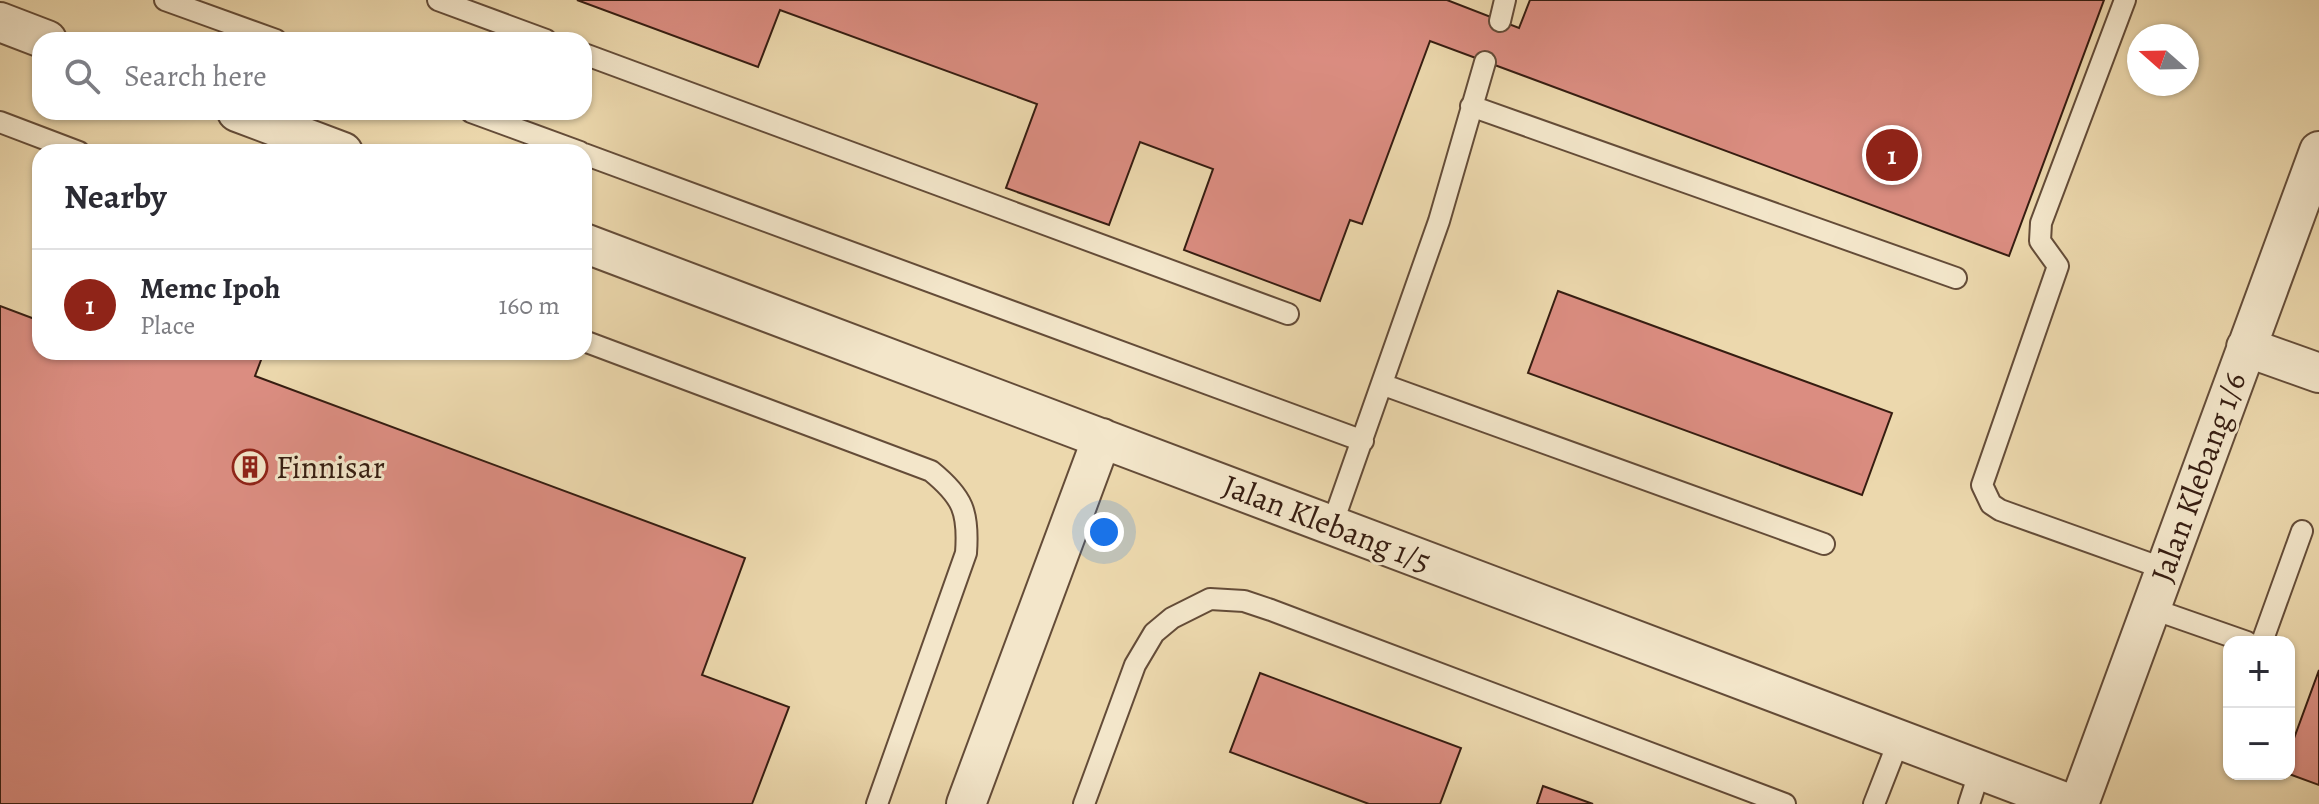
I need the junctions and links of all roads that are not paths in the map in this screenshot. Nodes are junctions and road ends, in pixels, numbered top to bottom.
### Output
1 (165, 0) edge
2 (438, 0) edge
3 (1505, 0) edge
4 (2125, 0) edge
5 (217, 9) edge
6 (1500, 21) dead end
7 (0, 22) edge
8 (261, 32) edge
9 (524, 32) edge
10 (32, 34) edge
11 (592, 57) edge
12 (1485, 62) dead end
13 (1471, 106) junction
14 (258, 120) edge
15 (493, 120) edge
16 (0, 122) edge
17 (58, 144) edge
18 (322, 144) edge
19 (558, 144) edge
20 (2319, 151) edge
21 (592, 157) edge
22 (592, 246) edge
23 (1956, 278) dead end
24 (1288, 314) dead end
25 (592, 344) edge
26 (2246, 347) junction
27 (2319, 373) edge
28 (1384, 385) junction
29 (1102, 438) junction
30 (1363, 441) junction
31 (1332, 525) junction
32 (2302, 531) dead end
33 (1824, 544) dead end
34 (2165, 569) junction
35 (2150, 608) junction
36 (2230, 636) edge
37 (2264, 636) edge
38 (1899, 740) junction
39 (1975, 787) edge
40 (877, 804) edge
41 (966, 804) edge
42 (1084, 804) edge
43 (1785, 804) edge
44 (1874, 804) edge
45 (2070, 804) edge
46 (2079, 804) edge

1 - 5 lane
2 - 9 lane
3 - 6 lane
4 - 34 lane
5 - 8 lane
7 - 10 street
11 - 24 lane
12 - 13 lane
13 - 23 lane
13 - 28 lane
14 - 18 street
15 - 19 lane
16 - 17 lane
20 - 26 street, Jalan Klebang 1/6
21 - 30 lane
22 - 29 street, Jalan Klebang 1/5
25 - 40 lane
26 - 27 street
26 - 34 street, Jalan Klebang 1/6
28 - 30 lane
28 - 33 lane
29 - 31 street, Jalan Klebang 1/5
29 - 41 street
30 - 31 lane
31 - 38 street, Jalan Klebang 1/5
32 - 37 lane
34 - 35 street, Jalan Klebang 1/6
35 - 36 lane
35 - 46 street, Jalan Klebang 1/6
38 - 39 street, Jalan Klebang 1/5
38 - 44 lane
39 - 45 street, Jalan Klebang 1/5
42 - 43 lane

